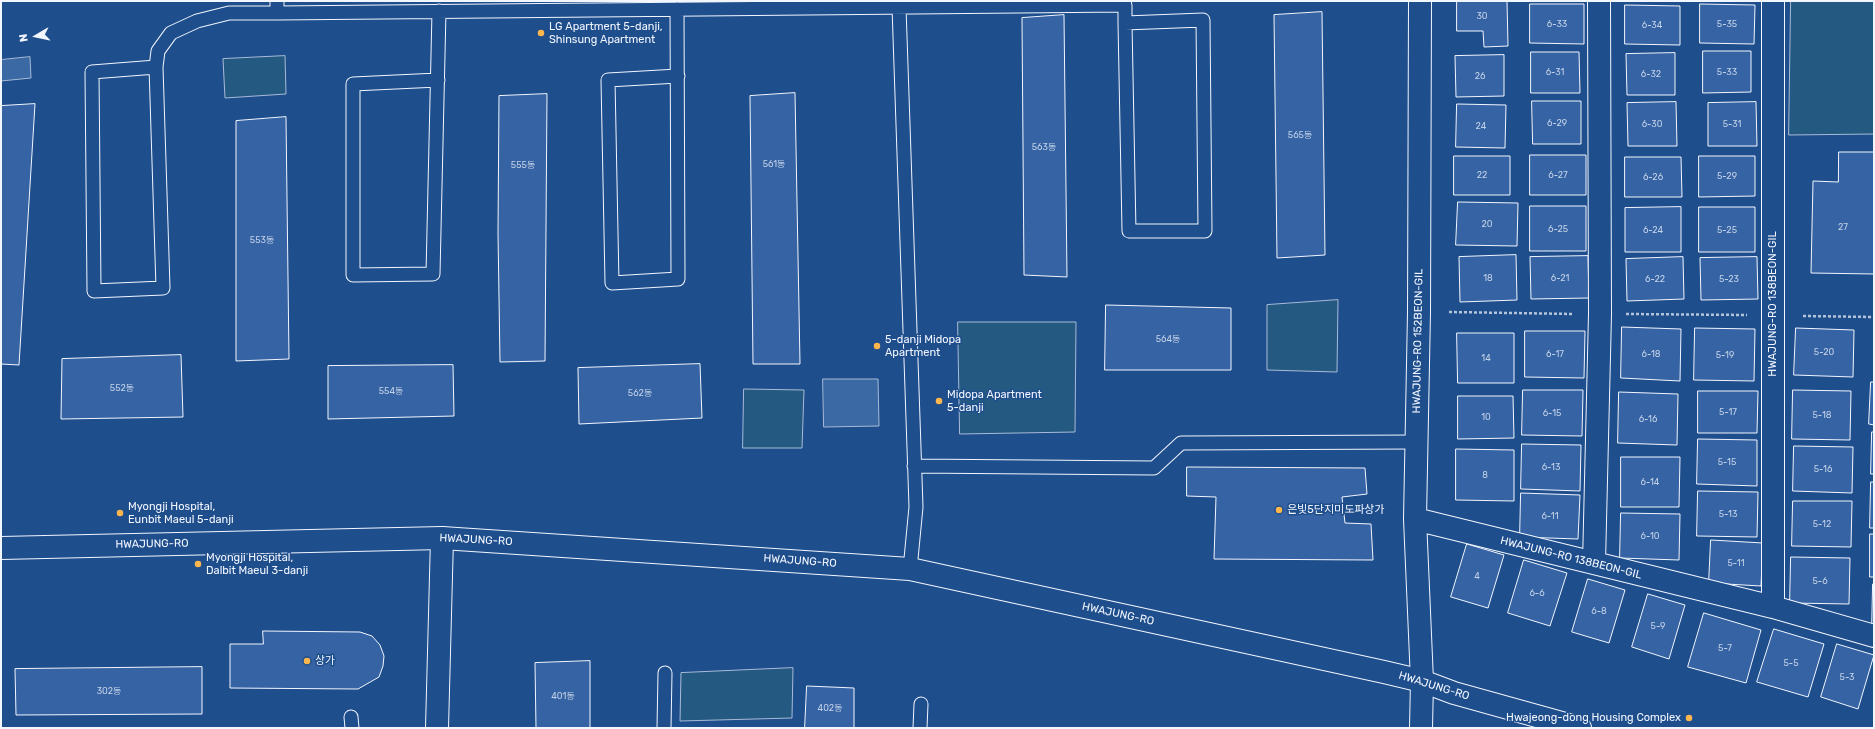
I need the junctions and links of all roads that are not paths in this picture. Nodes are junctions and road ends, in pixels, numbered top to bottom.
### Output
1 (1420, 1) edge
2 (1599, 1) edge
3 (1773, 1) edge
4 (609, 5) edge
5 (277, 7) edge
6 (899, 7) junction
7 (677, 9) junction
8 (439, 11) junction
9 (1125, 23) junction
10 (156, 67) junction
11 (678, 76) junction
12 (438, 80) junction
13 (1417, 442) junction
14 (914, 466) junction
15 (1415, 519) junction
16 (442, 538) junction
17 (1, 548) edge
18 (1594, 563) junction
19 (910, 568) junction
20 (1773, 607) junction
21 (1874, 636) edge
22 (665, 673) dead end
23 (1422, 681) junction
24 (921, 704) dead end
25 (437, 728) edge
26 (664, 728) edge
27 (920, 728) edge
28 (1421, 728) edge
29 (1580, 728) edge

1 - 13 street, HWAJUNG-RO 152BEON-GIL
2 - 18 street
3 - 20 street, HWAJUNG-RO 138BEON-GIL
4 - 7 lane
4 - 8 lane
5 - 8 lane
5 - 10 lane
6 - 7 lane
6 - 9 lane
6 - 14 lane
7 - 11 lane
8 - 12 lane
9 - 9 lane
10 - 10 lane
11 - 11 lane
12 - 12 lane
13 - 14 lane
13 - 15 street, HWAJUNG-RO 152BEON-GIL
14 - 19 lane
15 - 18 street, HWAJUNG-RO 138BEON-GIL
15 - 23 street, HWAJUNG-RO 152BEON-GIL
16 - 17 street, HWAJUNG-RO
16 - 19 street, HWAJUNG-RO
16 - 25 street
18 - 20 street, HWAJUNG-RO 138BEON-GIL
19 - 23 street, HWAJUNG-RO
20 - 21 street, HWAJUNG-RO 138BEON-GIL
22 - 26 lane
23 - 28 street, HWAJUNG-RO 152BEON-GIL
23 - 29 street, HWAJUNG-RO
24 - 27 lane

